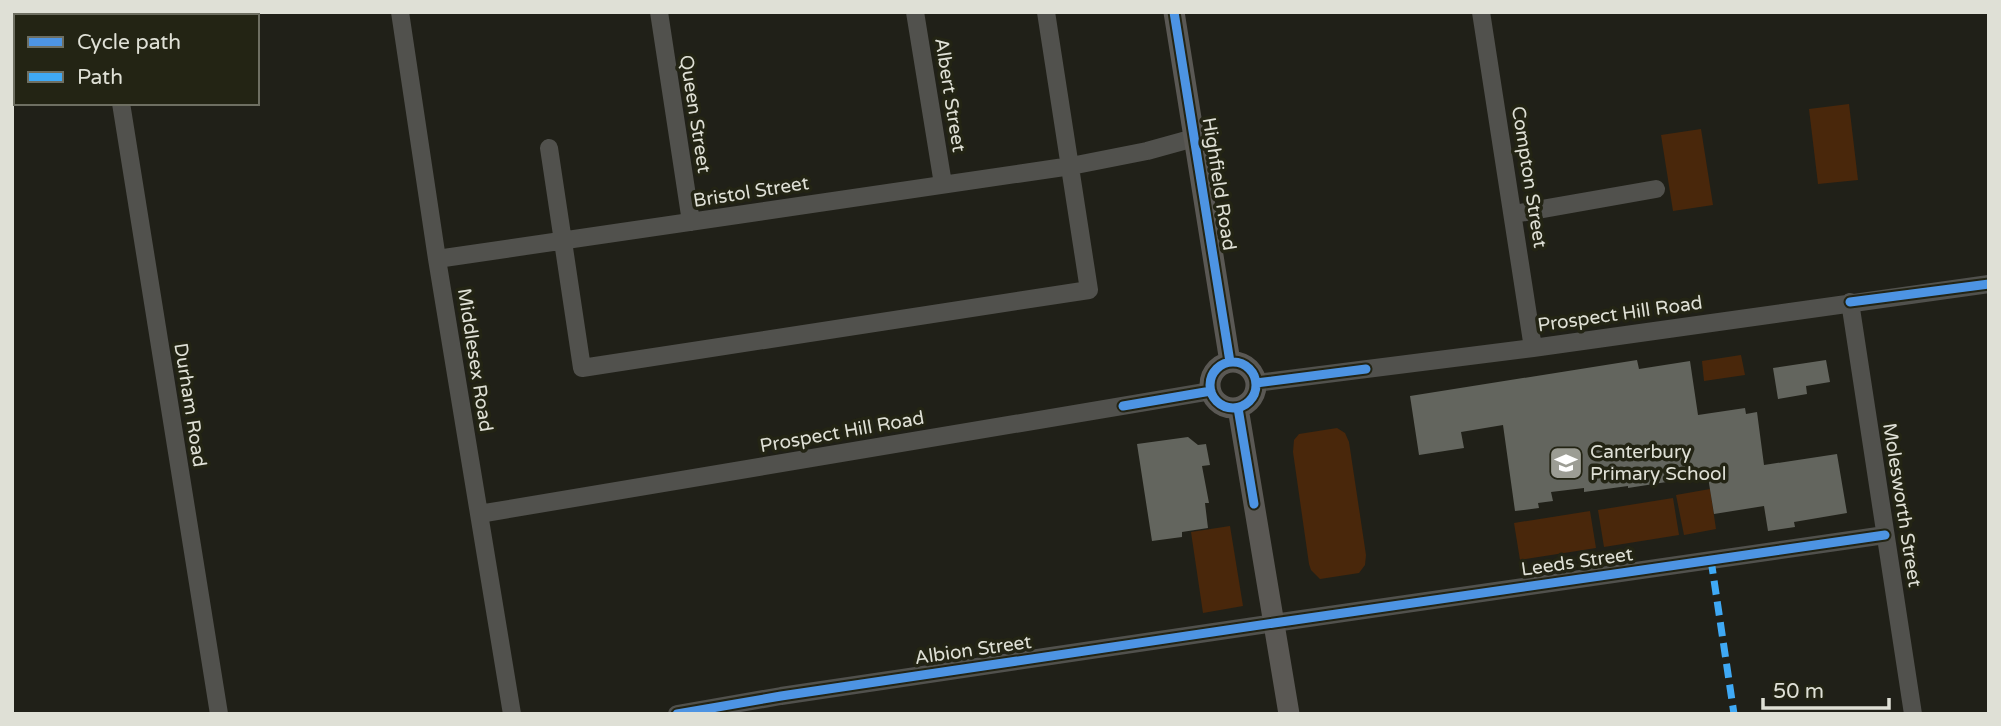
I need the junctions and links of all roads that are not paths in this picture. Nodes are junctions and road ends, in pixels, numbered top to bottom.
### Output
1 (400, 12) edge
2 (659, 12) edge
3 (915, 12) edge
4 (1045, 12) edge
5 (1174, 12) edge
6 (1481, 12) edge
7 (121, 105) edge
8 (1194, 138) junction
9 (549, 148) dead end
10 (1071, 166) junction
11 (943, 184) junction
12 (1656, 189) dead end
13 (1514, 214) junction
14 (691, 222) junction
15 (562, 241) junction
16 (437, 259) junction
17 (1989, 284) edge
18 (1850, 302) junction
19 (1533, 348) junction
20 (1230, 362) junction
21 (1256, 383) junction
22 (1211, 391) junction
23 (1238, 408) junction
24 (479, 514) junction
25 (1885, 535) junction
26 (1274, 623) junction
27 (219, 714) edge
28 (512, 714) edge
29 (677, 714) edge
30 (1289, 714) edge
31 (1913, 714) edge

1 - 16 street, Middlesex Road
2 - 14 street, Queen Street
3 - 11 street, Albert Street
4 - 10 street
5 - 8 main road, Highfield Road
6 - 13 street, Compton Street
7 - 27 street, Durham Road
8 - 10 street, Bristol Street
8 - 20 main road, Highfield Road
9 - 15 street
10 - 11 street, Bristol Street
10 - 15 street
11 - 14 street, Bristol Street
12 - 13 street
13 - 19 street, Compton Street
14 - 15 street, Bristol Street
15 - 16 street, Bristol Street
16 - 24 street, Middlesex Road
17 - 18 street, Prospect Hill Road
18 - 19 street, Prospect Hill Road
18 - 25 street, Molesworth Street
19 - 21 street, Prospect Hill Road
20 - 21 main road
20 - 22 main road
21 - 23 main road
22 - 23 main road
22 - 24 street, Prospect Hill Road
23 - 26 main road
24 - 28 street, Middlesex Road
25 - 26 street, Leeds Street
25 - 31 street, Molesworth Street
26 - 29 street, Albion Street
26 - 30 main road

